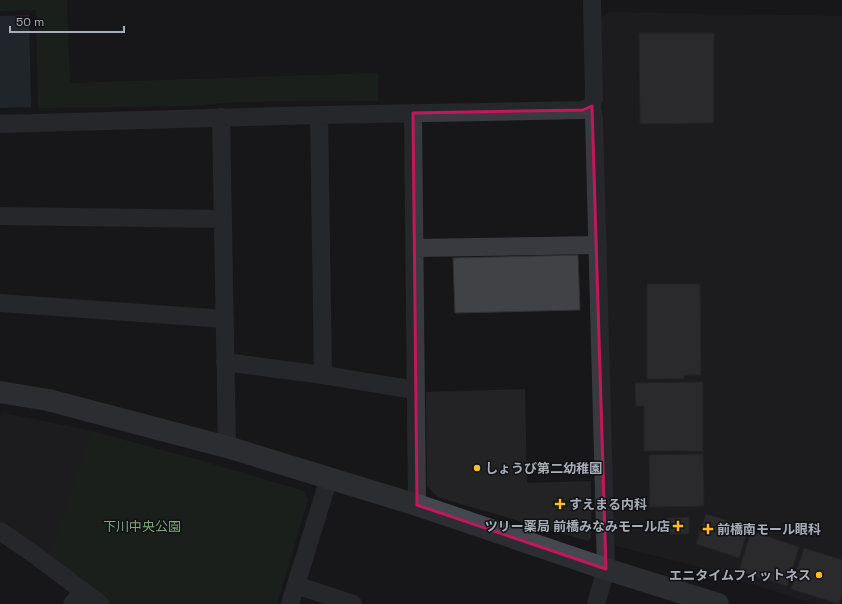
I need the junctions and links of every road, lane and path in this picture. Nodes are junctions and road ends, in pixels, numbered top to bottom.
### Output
1 (592, 0) edge
2 (592, 106) junction
3 (413, 113) junction
4 (319, 115) junction
5 (221, 117) junction
6 (0, 124) edge
7 (0, 216) edge
8 (223, 219) junction
9 (598, 245) junction
10 (414, 248) junction
11 (0, 303) edge
12 (225, 319) junction
13 (225, 362) junction
14 (323, 375) junction
15 (415, 390) junction
16 (0, 392) edge
17 (227, 447) junction
18 (330, 478) junction
19 (417, 505) junction
20 (0, 531) edge
21 (606, 569) junction
22 (296, 585) junction
23 (77, 597) edge
24 (100, 604) edge
25 (290, 604) edge
26 (353, 604) edge
27 (596, 604) edge
28 (718, 604) edge

1 - 2 street
2 - 3 street
2 - 9 street
3 - 4 street
3 - 10 street
4 - 5 street
4 - 14 street
5 - 6 street
5 - 8 street
7 - 8 street
8 - 12 street
9 - 10 street
9 - 21 street
10 - 15 street
11 - 12 street
12 - 13 street
13 - 14 street
13 - 17 street
14 - 15 street
15 - 19 street
16 - 17 street
17 - 18 street
18 - 19 street
18 - 22 street
19 - 21 street
20 - 23 street
21 - 27 street
21 - 28 street
22 - 25 street
22 - 26 street
23 - 24 street

